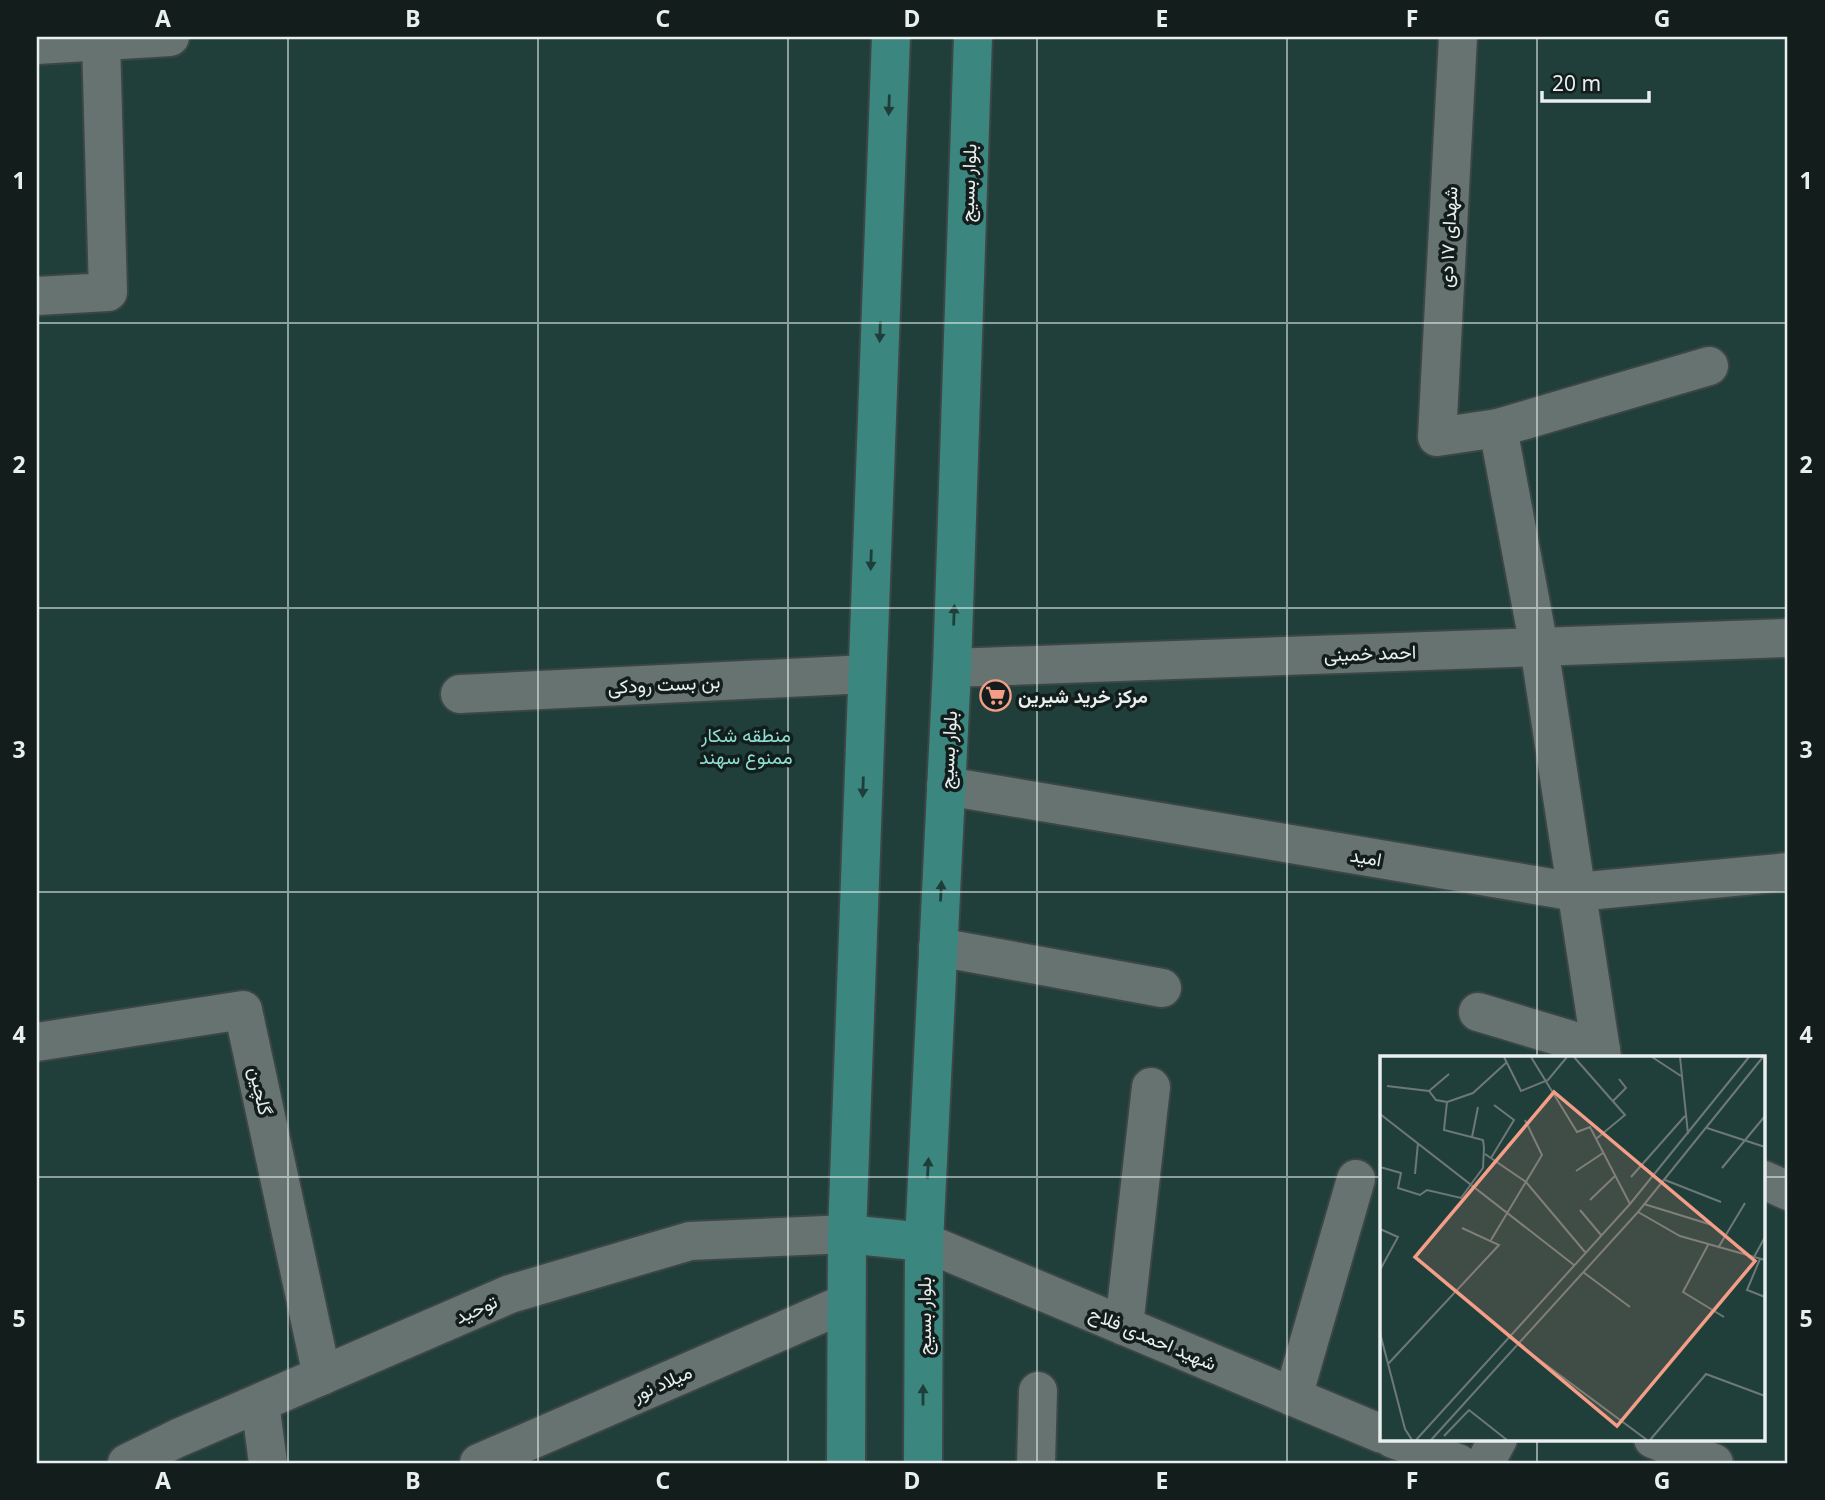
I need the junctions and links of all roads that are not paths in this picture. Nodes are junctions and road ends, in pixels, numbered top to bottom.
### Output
1 (170, 37) edge
2 (891, 37) edge
3 (973, 37) edge
4 (1458, 37) edge
5 (101, 41) junction
6 (37, 45) edge
7 (37, 296) edge
8 (1709, 366) dead end
9 (1498, 428) junction
10 (1788, 638) edge
11 (1539, 647) junction
12 (952, 668) junction
13 (867, 674) junction
14 (460, 694) dead end
15 (946, 786) junction
16 (1788, 872) edge
17 (1576, 892) junction
18 (939, 947) junction
19 (1162, 988) dead end
20 (1478, 1012) dead end
21 (37, 1042) edge
22 (1602, 1053) edge
23 (1152, 1087) dead end
24 (1356, 1179) dead end
25 (1766, 1181) edge
26 (1788, 1191) edge
27 (846, 1234) junction
28 (924, 1242) junction
29 (846, 1303) junction
30 (1124, 1326) junction
31 (322, 1376) junction
32 (1038, 1391) dead end
33 (1293, 1397) junction
34 (260, 1403) junction
35 (1380, 1433) edge
36 (1391, 1440) edge
37 (1394, 1440) edge
38 (1497, 1440) edge
39 (1656, 1440) edge
40 (127, 1463) edge
41 (268, 1463) edge
42 (479, 1463) edge
43 (846, 1463) edge
44 (923, 1463) edge
45 (1036, 1463) edge
46 (1386, 1463) edge
47 (1458, 1463) edge
48 (1485, 1463) edge
49 (1714, 1463) edge

1 - 5 street
2 -> 13 main road
12 -> 3 main road, بلوار بسیج
4 - 9 street, شهدای ۱۷ دی
5 - 6 street
5 - 7 street
8 - 9 street
9 - 11 street
10 - 11 street, احمد خمینی
11 - 12 street, احمد خمینی
11 - 17 street
12 - 15 main road, بلوار بسیج
13 - 14 street, بن بست رودکی
13 -> 27 main road
15 - 17 street, امید
18 -> 15 main road, بلوار بسیج
16 - 17 street, امید
17 - 22 street
18 - 19 street
28 -> 18 main road, بلوار بسیج
20 - 22 street
21 - 31 street, گلچین
23 - 30 street
24 - 33 street
25 - 26 street
27 - 28 main road
27 - 29 main road
27 - 31 street, توحید
28 - 30 street, شهید احمدی فلاح
44 -> 28 main road, بلوار بسیج
29 - 42 street, میلاد نور
29 - 43 main road
30 - 33 street, شهید احمدی فلاح
31 - 34 street, توحید
32 - 45 street
33 - 35 street, شهید احمدی فلاح
34 - 40 street, توحید
34 - 41 street
36 - 46 street
37 - 47 street
38 - 48 street
39 - 49 street

